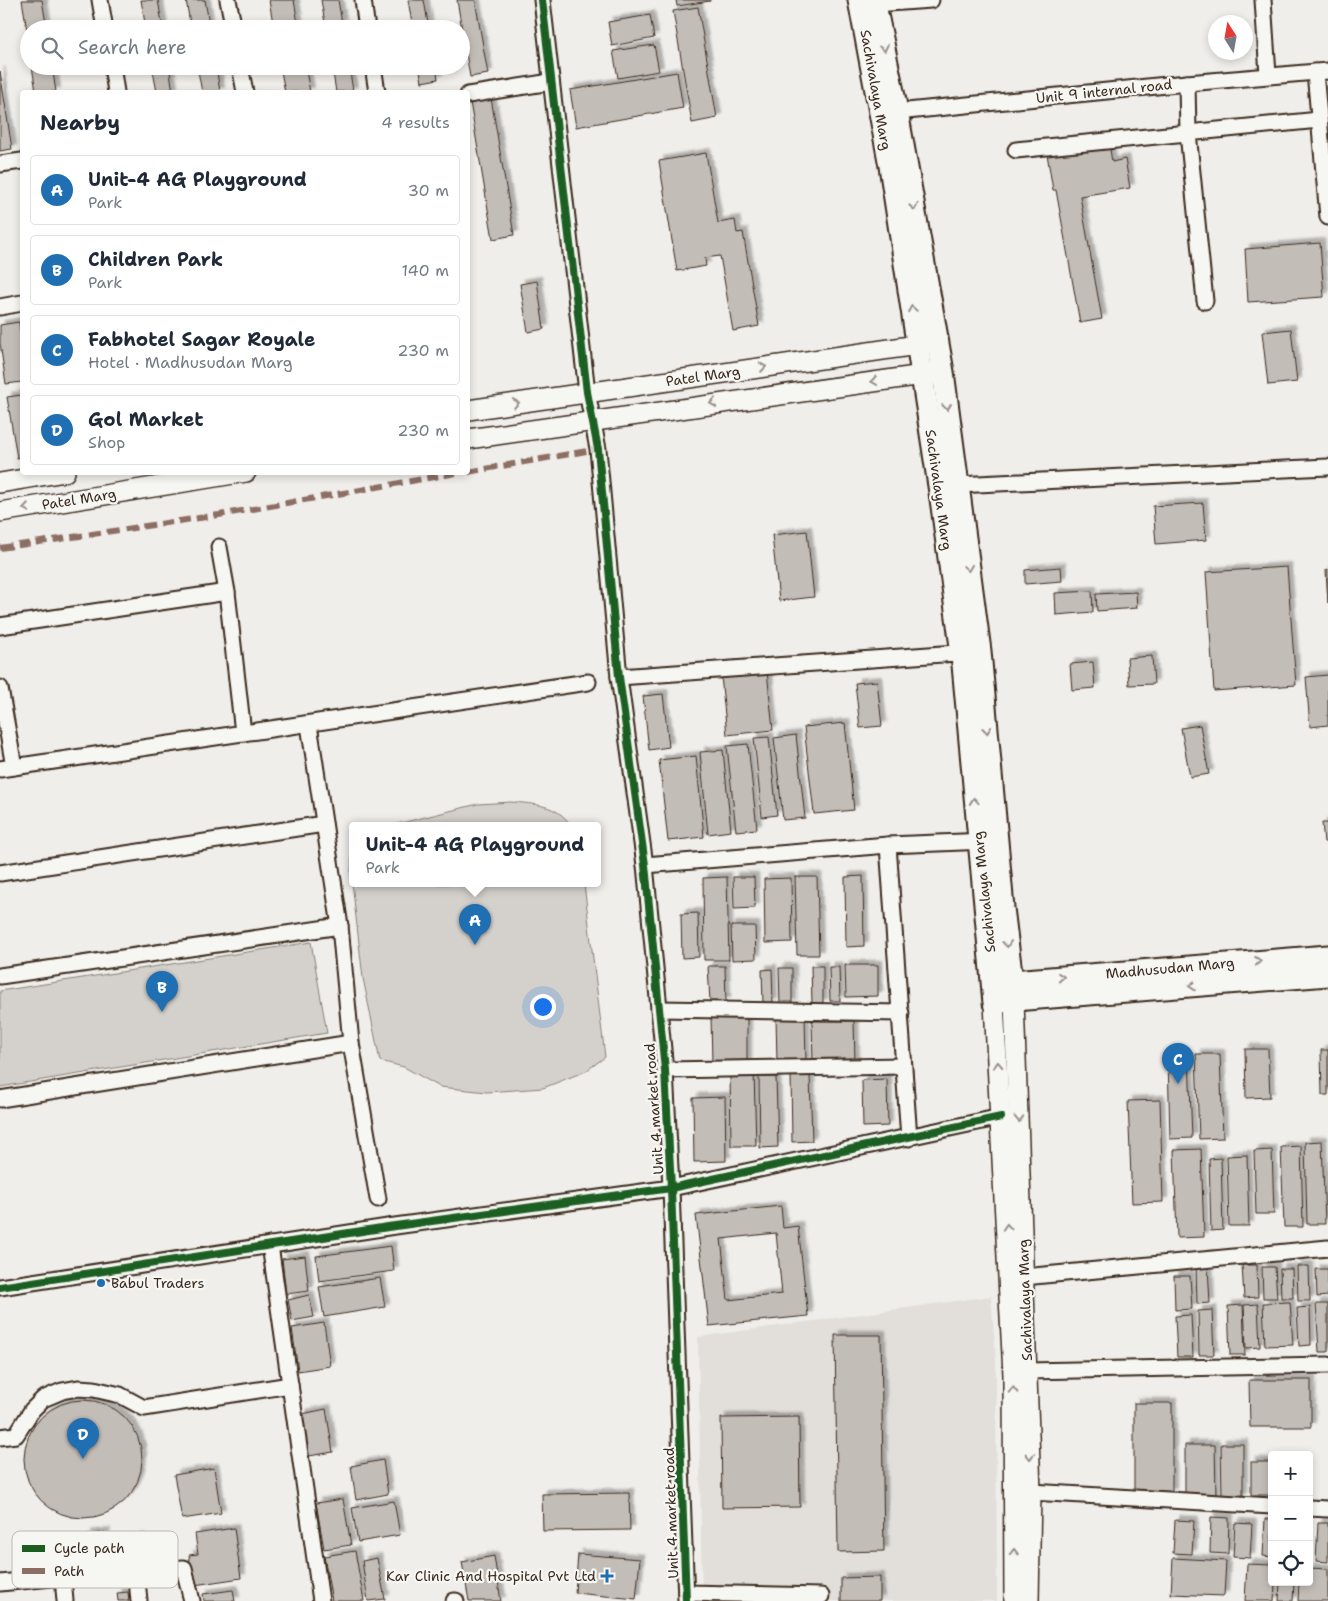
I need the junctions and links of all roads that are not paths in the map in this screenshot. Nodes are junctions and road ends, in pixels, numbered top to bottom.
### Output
1 (100, 0) edge
2 (228, 0) edge
3 (363, 0) edge
4 (542, 0) edge
5 (931, 0) edge
6 (1263, 0) edge
7 (870, 2) edge
8 (103, 20) edge
9 (232, 20) edge
10 (366, 20) edge
11 (1322, 72) edge
12 (113, 75) edge
13 (242, 75) edge
14 (374, 75) edge
15 (1268, 75) junction
16 (551, 82) junction
17 (1187, 82) junction
18 (116, 90) edge
19 (245, 90) edge
20 (377, 90) edge
21 (470, 95) edge
22 (889, 112) junction
23 (1319, 120) junction
24 (1188, 133) junction
25 (1016, 150) dead end
26 (20, 161) edge
27 (0, 164) edge
28 (1328, 218) edge
29 (1205, 301) dead end
30 (20, 303) edge
31 (0, 307) edge
32 (928, 343) junction
33 (933, 373) junction
34 (587, 392) junction
35 (470, 410) edge
36 (593, 419) junction
37 (470, 438) edge
38 (1328, 467) edge
39 (47, 475) edge
40 (228, 475) edge
41 (0, 483) edge
42 (957, 485) junction
43 (0, 512) edge
44 (219, 547) dead end
45 (227, 592) junction
46 (0, 626) edge
47 (971, 653) junction
48 (619, 677) junction
49 (588, 682) dead end
50 (0, 688) edge
51 (309, 725) junction
52 (243, 733) junction
53 (7, 768) edge
54 (324, 824) junction
55 (988, 840) junction
56 (888, 844) junction
57 (645, 864) junction
58 (0, 874) edge
59 (340, 926) junction
60 (1328, 956) edge
61 (1328, 975) edge
62 (0, 976) edge
63 (1003, 992) junction
64 (659, 1009) junction
65 (902, 1014) junction
66 (352, 1043) junction
67 (903, 1066) junction
68 (665, 1070) junction
69 (0, 1100) edge
70 (1001, 1117) junction
71 (909, 1138) junction
72 (671, 1188) junction
73 (378, 1199) dead end
74 (270, 1245) junction
75 (1328, 1248) edge
76 (1017, 1277) junction
77 (0, 1287) edge
78 (1328, 1365) edge
79 (1027, 1371) junction
80 (290, 1385) junction
81 (0, 1437) edge
82 (1031, 1492) junction
83 (1268, 1506) edge
84 (1313, 1508) edge
85 (1328, 1509) edge
86 (178, 1568) edge
87 (64, 1588) edge
88 (138, 1588) edge
89 (821, 1596) dead end
90 (686, 1597) edge
91 (65, 1601) edge
92 (139, 1601) edge
93 (192, 1601) edge
94 (321, 1601) edge
95 (1014, 1601) edge
96 (1029, 1601) edge

1 - 8 street
2 - 9 street
3 - 10 street
4 - 16 street, Unit 4 market road
5 - 7 street
6 - 15 street
7 - 22 main road, Sachivalaya Marg
11 - 15 street, Unit 9 internal road
11 - 23 street
12 - 18 street
13 - 19 street
14 - 20 street
15 - 17 street, Unit 9 internal road
16 - 21 street
16 - 34 street, Unit 4 market road
17 - 22 street, Unit 9 internal road
17 - 24 street
22 - 32 main road, Sachivalaya Marg
23 - 24 street
23 - 28 street
24 - 25 street
24 - 29 street
26 - 27 street
30 - 31 street
32 - 33 main road, Sachivalaya Marg
34 -> 32 street, Patel Marg
33 -> 36 street, Patel Marg
33 -> 42 main road, Sachivalaya Marg
33 - 47 main road, Sachivalaya Marg
35 -> 34 street, Patel Marg
34 - 36 street, Unit 4 market road
36 - 37 street, Patel Marg
36 - 48 street, Unit 4 market road
38 - 42 street
39 - 41 street, Patel Marg
40 -> 43 street, Patel Marg
42 -> 47 main road, Sachivalaya Marg
44 - 45 street
45 - 46 street
45 - 52 street
47 - 48 street
47 - 55 main road, Sachivalaya Marg
48 - 57 street, Unit 4 market road
49 - 51 street
50 - 53 street
51 - 52 street
51 - 54 street
52 - 53 street
54 - 58 street
54 - 59 street
55 - 56 street
55 - 63 main road, Sachivalaya Marg
56 - 57 street
56 - 65 street
57 - 64 street, Unit 4 market road
59 - 62 street
59 - 66 street
63 -> 60 main road, Madhusudan Marg
61 -> 63 main road, Madhusudan Marg
70 -> 63 street, Sachivalaya Marg
63 -> 76 street, Sachivalaya Marg
64 - 65 street
64 - 68 street, Unit 4 market road
65 - 67 street
66 - 69 street
66 - 73 street
67 - 68 street
67 - 71 street
68 - 72 street, Unit 4 market road
70 - 71 street
76 -> 70 street, Sachivalaya Marg
71 - 72 street
72 - 74 street
72 - 90 street, Unit 4 market road
74 - 77 street
74 - 80 street
75 - 76 street
76 - 79 street, Sachivalaya Marg
95 -> 76 street, Sachivalaya Marg
78 - 79 street
79 -> 82 street, Sachivalaya Marg
80 - 81 street
80 - 94 street
82 - 83 street
82 - 96 street, Sachivalaya Marg
84 - 85 street
86 - 93 street
87 - 91 street
88 - 92 street
89 - 90 street

